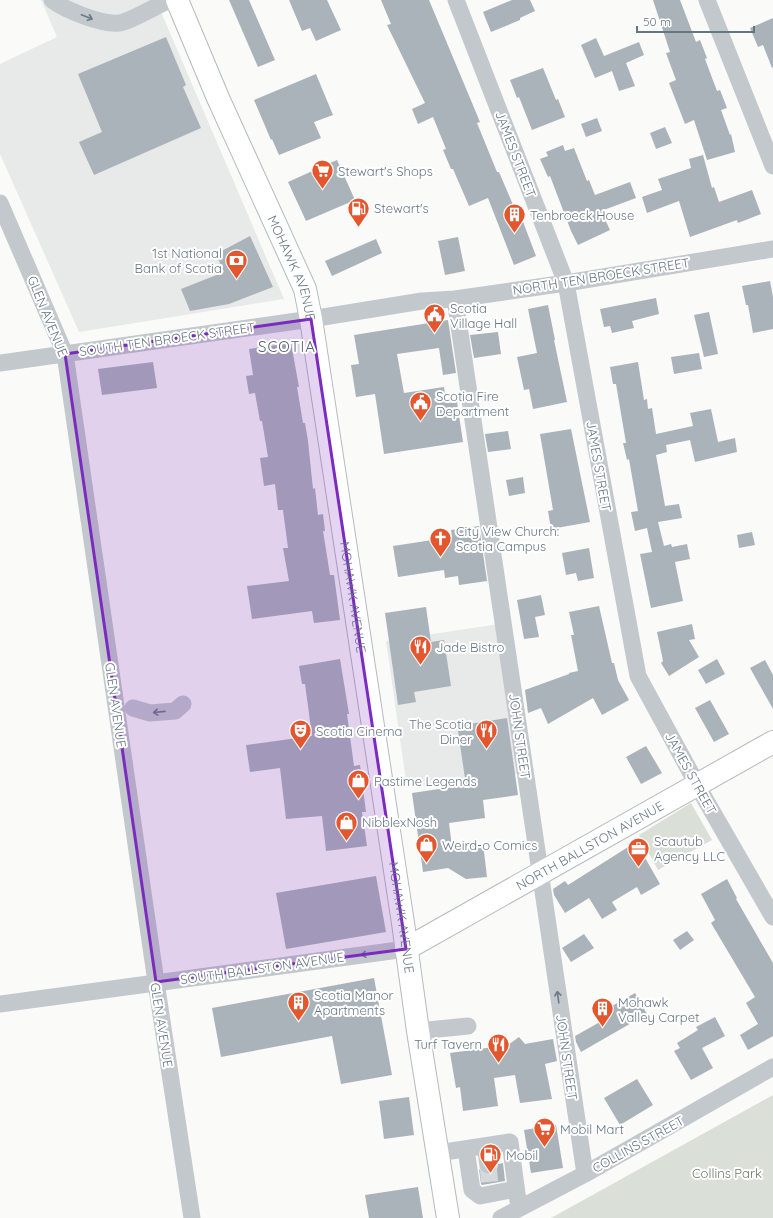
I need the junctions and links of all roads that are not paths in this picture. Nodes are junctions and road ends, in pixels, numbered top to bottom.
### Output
1 (52, 0) edge
2 (170, 0) edge
3 (177, 0) edge
4 (456, 0) edge
5 (707, 0) edge
6 (773, 166) edge
7 (0, 203) edge
8 (773, 249) edge
9 (566, 283) junction
10 (455, 299) junction
11 (311, 319) junction
12 (65, 354) junction
13 (0, 363) edge
14 (183, 704) dead end
15 (133, 708) dead end
16 (773, 742) edge
17 (698, 785) junction
18 (540, 873) junction
19 (773, 917) edge
20 (406, 949) junction
21 (156, 982) junction
22 (0, 1004) edge
23 (468, 1026) dead end
24 (418, 1031) junction
25 (773, 1068) edge
26 (486, 1146) junction
27 (466, 1149) junction
28 (438, 1154) junction
29 (488, 1165) tunnel mouth
30 (584, 1174) junction
31 (516, 1189) junction
32 (519, 1208) junction
33 (192, 1218) edge
34 (448, 1218) edge
35 (501, 1218) edge

1 -> 2 street
3 - 11 main road, MOHAWK AVENUE
4 - 9 street, JAMES STREET
5 - 6 street
7 - 12 street, GLEN AVENUE
8 - 9 street, NORTH TEN BROECK STREET
9 - 10 street, NORTH TEN BROECK STREET
9 - 17 street, JAMES STREET
10 - 11 street, NORTH TEN BROECK STREET
10 - 18 street, JOHN STREET
11 - 12 street, SOUTH TEN BROECK STREET
11 - 20 main road, MOHAWK AVENUE
12 - 13 street, SOUTH TEN BROECK STREET
12 - 21 street, GLEN AVENUE
14 -> 15 street
16 - 17 main road, NORTH BALLSTON AVENUE
17 - 18 main road, NORTH BALLSTON AVENUE
17 - 19 street, JAMES STREET
18 - 20 main road, NORTH BALLSTON AVENUE
30 -> 18 street, JOHN STREET
20 -> 21 street, SOUTH BALLSTON AVENUE
20 - 24 main road, MOHAWK AVENUE
21 - 22 street, SOUTH BALLSTON AVENUE
21 - 33 street, GLEN AVENUE
23 - 24 street
24 - 28 main road, MOHAWK AVENUE
25 - 30 street, COLLINS STREET
26 - 27 street
26 - 29 street
26 - 31 street
27 - 28 street
27 - 31 street
28 - 34 main road, MOHAWK AVENUE
30 - 32 street, COLLINS STREET
31 - 32 street
32 - 35 street, COLLINS STREET

